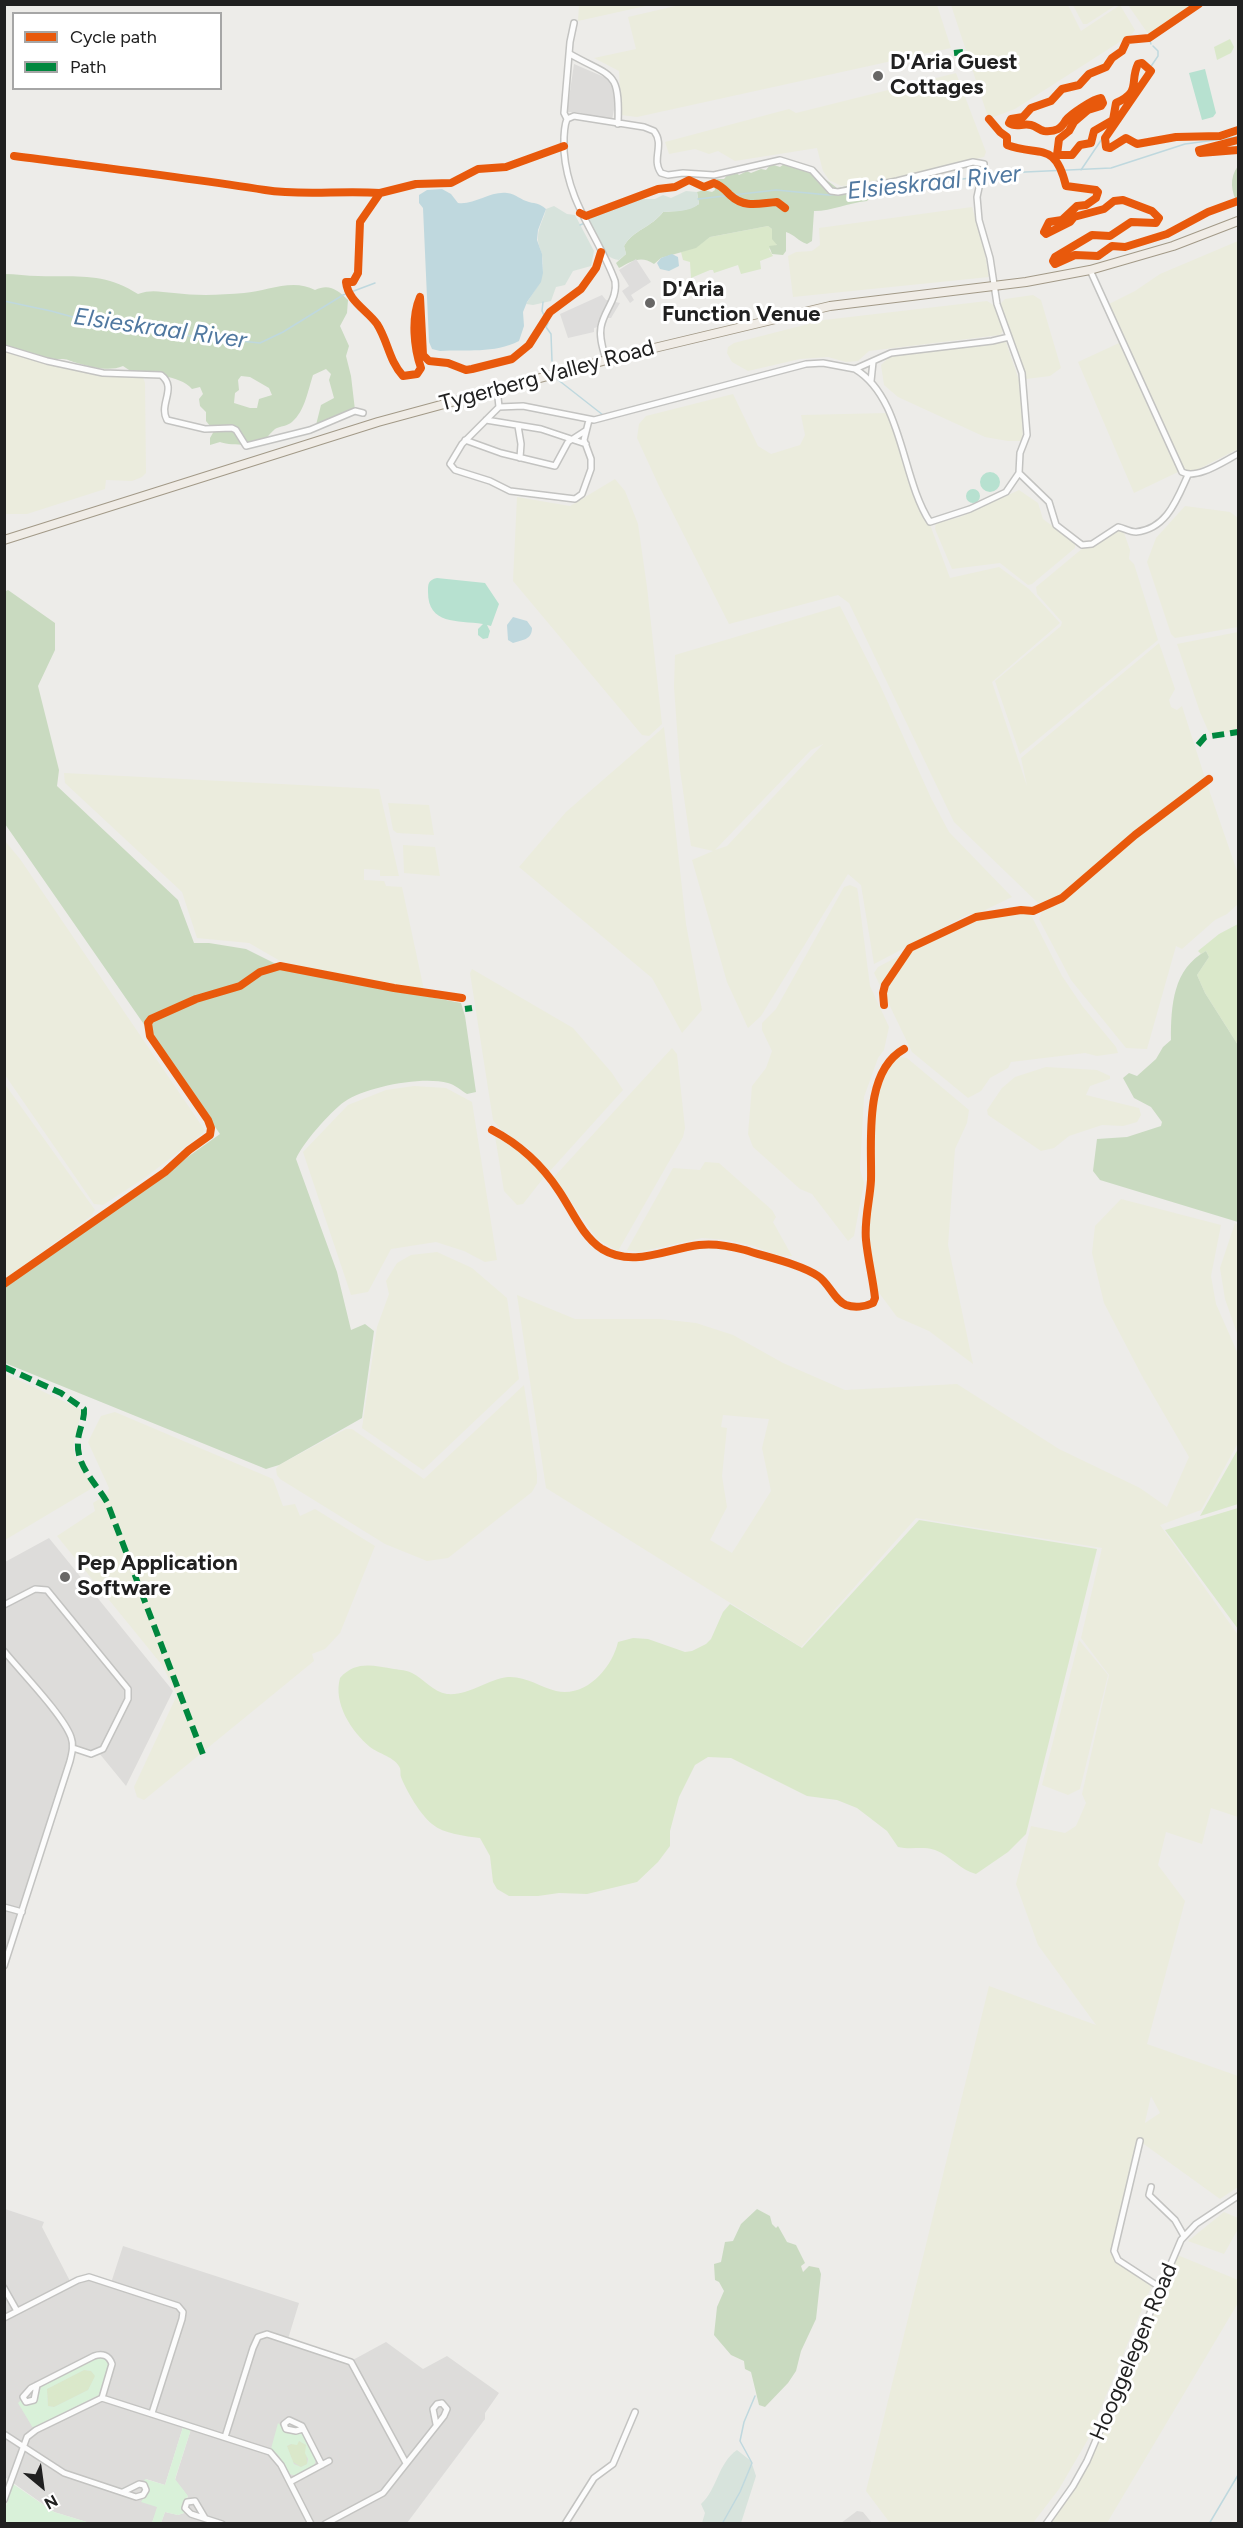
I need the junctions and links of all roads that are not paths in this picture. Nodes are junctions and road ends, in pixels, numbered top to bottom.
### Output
1 (574, 23) dead end
2 (570, 54) junction
3 (567, 119) junction
4 (618, 124) junction
5 (1239, 221) edge
6 (1090, 270) junction
7 (995, 287) junction
8 (1008, 337) junction
9 (4, 348) edge
10 (606, 360) junction
11 (873, 362) junction
12 (855, 369) junction
13 (872, 381) junction
14 (496, 388) junction
15 (499, 407) junction
16 (363, 413) dead end
17 (486, 420) junction
18 (589, 420) junction
19 (518, 426) junction
20 (585, 431) junction
21 (572, 438) junction
22 (465, 440) junction
23 (586, 444) junction
24 (1239, 454) edge
25 (520, 458) junction
26 (1019, 473) junction
27 (1188, 475) junction
28 (4, 540) edge
29 (4, 1605) edge
30 (4, 1651) edge
31 (73, 1748) junction
32 (4, 1907) edge
33 (22, 1912) junction
34 (4, 1966) edge
35 (1140, 2141) dead end
36 (1151, 2187) dead end
37 (1239, 2196) edge
38 (1184, 2236) junction
39 (4, 2288) edge
40 (1161, 2288) junction
41 (17, 2311) junction
42 (4, 2318) edge
43 (37, 2385) dead end
44 (102, 2398) junction
45 (635, 2412) dead end
46 (152, 2413) junction
47 (436, 2424) dead end
48 (303, 2429) dead end
49 (4, 2434) edge
50 (225, 2437) junction
51 (22, 2445) junction
52 (329, 2462) dead end
53 (406, 2463) junction
54 (322, 2465) junction
55 (290, 2482) junction
56 (123, 2492) dead end
57 (4, 2500) edge
58 (205, 2518) dead end
59 (222, 2523) edge
60 (311, 2523) edge
61 (325, 2523) edge
62 (566, 2523) edge
63 (1046, 2523) edge

1 - 2 street
2 - 3 street
2 - 4 street
3 - 4 street
3 - 10 street
4 - 7 street
5 - 6 main road, Tygerberg Valley Road
6 - 7 main road, Tygerberg Valley Road
6 - 27 street
7 - 8 street
7 - 10 main road, Tygerberg Valley Road
8 - 11 street
8 - 26 street
9 - 16 street
10 - 14 main road, Tygerberg Valley Road
11 - 12 street
11 - 13 street
12 - 13 street
12 - 18 street
13 - 26 street
14 - 15 street
14 - 28 main road, Tygerberg Valley Road
15 - 17 street
15 - 18 street
17 - 19 street
17 - 22 street
18 - 20 street
19 - 21 street
19 - 25 street
20 - 21 street
20 - 23 street
21 - 23 street
21 - 25 street
22 - 23 street
22 - 25 street
24 - 27 street
26 - 27 street
29 - 31 street
30 - 31 street
31 - 33 street
32 - 33 street
33 - 34 street
35 - 40 street
36 - 38 street
37 - 38 street, Hooggelegen Road
38 - 40 street, Hooggelegen Road
39 - 41 street
40 - 63 street, Hooggelegen Road
41 - 42 street
41 - 46 street
43 - 44 street
44 - 46 street
44 - 51 street
45 - 62 street
46 - 50 street
47 - 53 street
48 - 54 street
49 - 51 street
50 - 53 street
50 - 55 street
51 - 56 street
51 - 57 street
52 - 54 street
53 - 61 street
54 - 55 street
55 - 60 street
58 - 59 street

